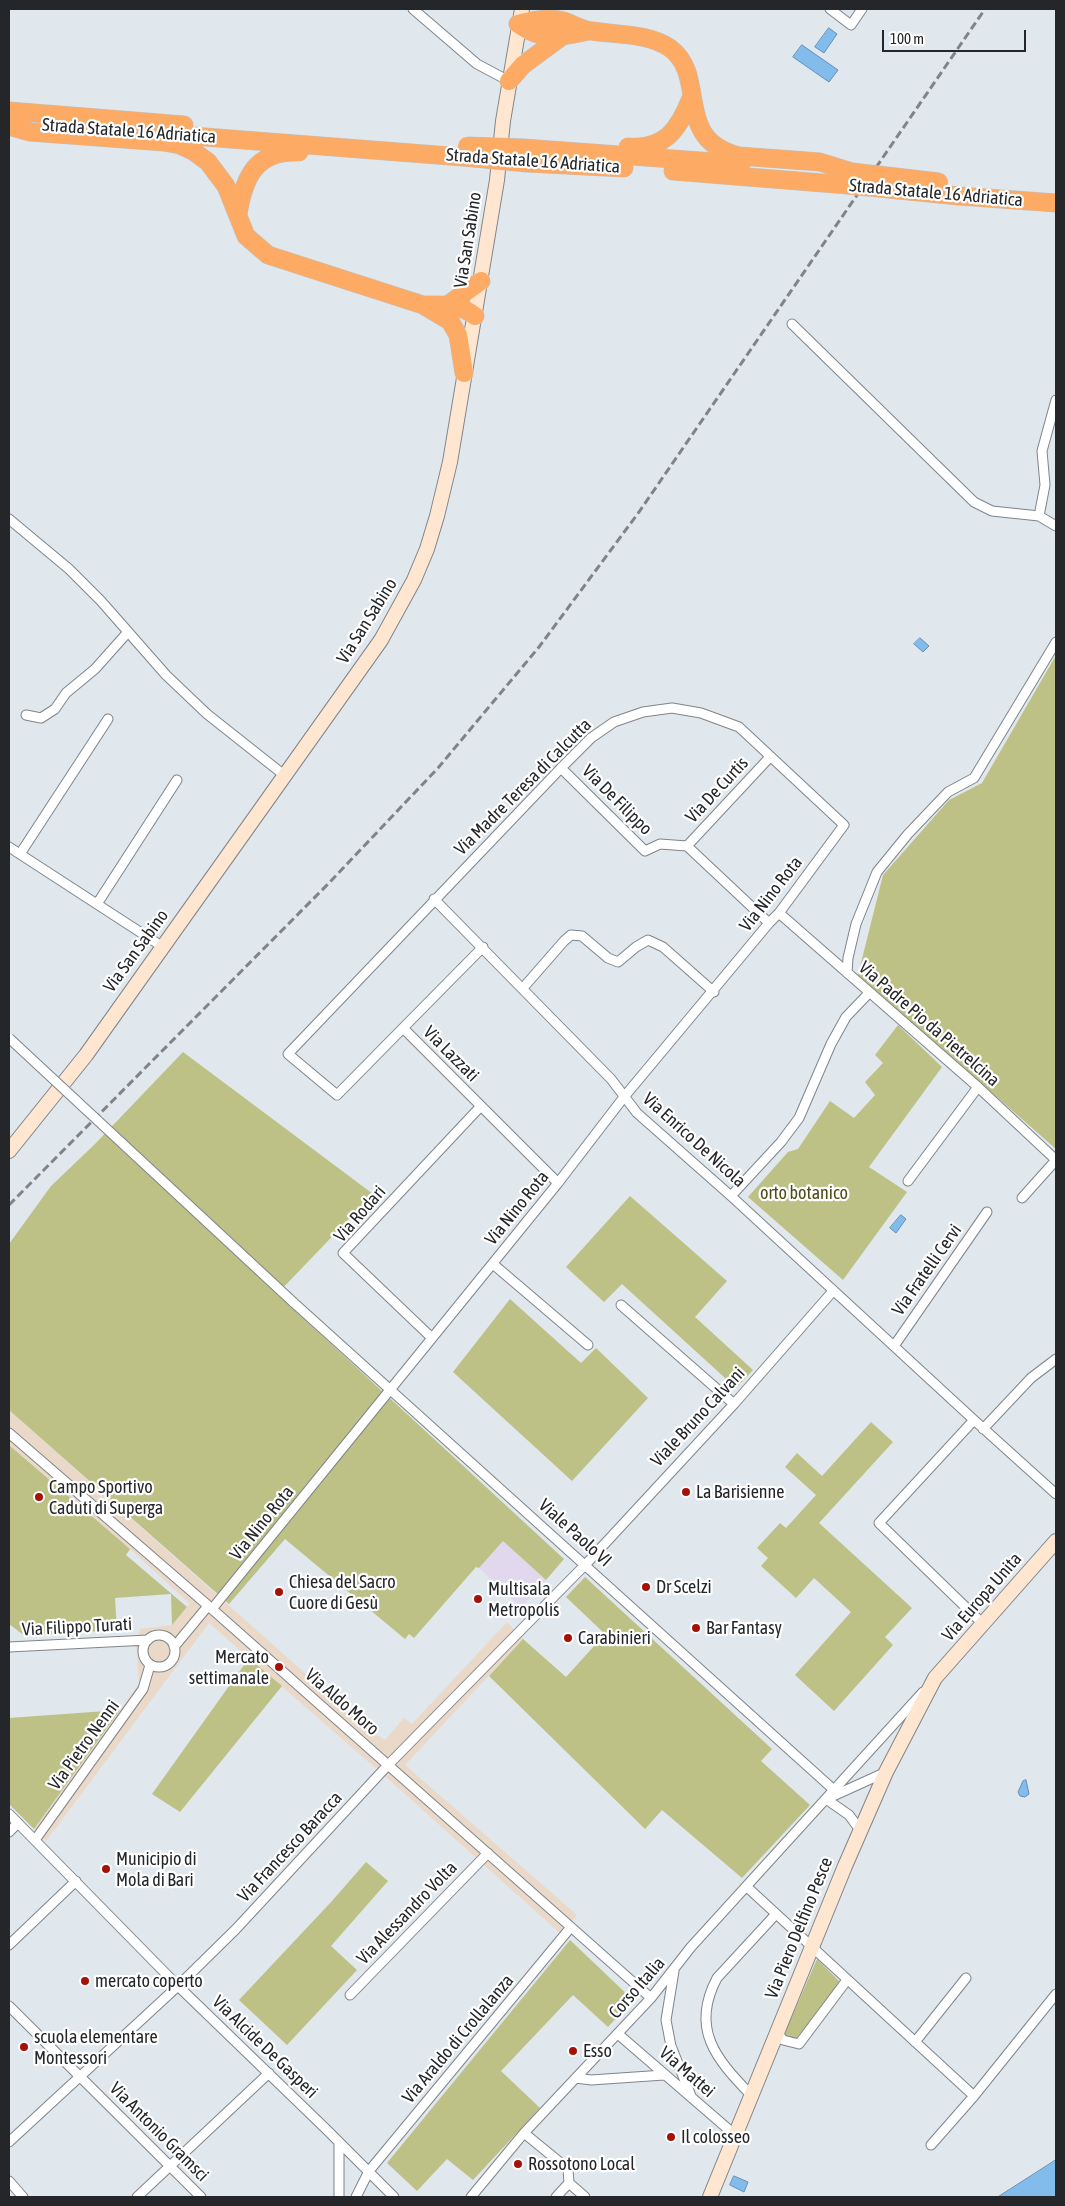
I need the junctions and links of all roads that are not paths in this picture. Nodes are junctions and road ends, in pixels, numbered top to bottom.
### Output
1 (413, 9) edge
2 (830, 9) edge
3 (862, 9) edge
4 (520, 16) edge
5 (559, 22) edge
6 (509, 81) junction
7 (692, 98) junction
8 (9, 112) edge
9 (9, 124) edge
10 (458, 152) junction
11 (526, 156) junction
12 (850, 179) junction
13 (960, 190) junction
14 (1056, 192) edge
15 (1056, 203) edge
16 (238, 215) junction
17 (481, 281) junction
18 (449, 313) junction
19 (474, 316) junction
20 (792, 324) dead end
21 (464, 373) junction
22 (1056, 400) edge
23 (1039, 516) junction
24 (9, 519) edge
25 (1056, 526) edge
26 (128, 632) junction
27 (1055, 648) edge
28 (26, 715) dead end
29 (108, 719) dead end
30 (770, 757) junction
31 (561, 768) junction
32 (284, 775) junction
33 (177, 780) dead end
34 (844, 825) joint
35 (687, 846) junction
36 (9, 847) edge
37 (20, 854) junction
38 (434, 899) junction
39 (97, 904) junction
40 (780, 913) junction
41 (769, 923) junction
42 (162, 947) junction
43 (483, 947) junction
44 (847, 973) junction
45 (523, 988) junction
46 (714, 992) junction
47 (869, 993) junction
48 (402, 1028) junction
49 (9, 1038) edge
50 (978, 1087) junction
51 (624, 1097) junction
52 (482, 1106) junction
53 (9, 1151) edge
54 (1056, 1160) edge
55 (908, 1181) dead end
56 (558, 1182) junction
57 (731, 1196) junction
58 (1022, 1198) dead end
59 (987, 1212) dead end
60 (493, 1264) junction
61 (833, 1291) junction
62 (621, 1305) dead end
63 (432, 1338) junction
64 (588, 1345) dead end
65 (894, 1346) junction
66 (1056, 1359) edge
67 (391, 1389) junction
68 (734, 1404) junction
69 (974, 1420) junction
70 (983, 1429) junction
71 (9, 1433) edge
72 (1056, 1494) edge
73 (1056, 1541) edge
74 (586, 1564) junction
75 (207, 1606) junction
76 (983, 1624) junction
77 (148, 1640) junction
78 (173, 1644) junction
79 (9, 1647) edge
80 (150, 1665) junction
81 (935, 1678) junction
82 (388, 1765) junction
83 (886, 1772) junction
84 (834, 1790) junction
85 (826, 1799) junction
86 (9, 1814) edge
87 (18, 1823) junction
88 (860, 1830) junction
89 (9, 1832) edge
90 (35, 1840) junction
91 (488, 1853) junction
92 (76, 1881) junction
93 (747, 1887) junction
94 (776, 1914) junction
95 (571, 1928) junction
96 (9, 1945) edge
97 (813, 1946) junction
98 (674, 1970) junction
99 (966, 1978) dead end
100 (847, 1980) junction
101 (178, 1986) junction
102 (1056, 1994) edge
103 (350, 1995) dead end
104 (651, 1998) junction
105 (9, 2006) edge
106 (777, 2032) junction
107 (618, 2034) junction
108 (916, 2042) junction
109 (269, 2073) junction
110 (664, 2075) junction
111 (81, 2076) junction
112 (576, 2078) junction
113 (751, 2095) junction
114 (974, 2096) junction
115 (692, 2098) junction
116 (524, 2133) junction
117 (735, 2135) junction
118 (9, 2142) edge
119 (339, 2142) junction
120 (931, 2146) dead end
121 (170, 2167) junction
122 (369, 2171) junction
123 (9, 2181) edge
124 (569, 2183) junction
125 (24, 2197) edge
126 (137, 2197) edge
127 (201, 2197) edge
128 (339, 2197) edge
129 (356, 2197) edge
130 (394, 2197) edge
131 (471, 2197) edge
132 (556, 2197) edge
133 (585, 2197) edge
134 (710, 2197) edge

1 - 6 street
2 - 3 street
4 - 5 highway
4 - 6 street, Via San Sabino
5 - 6 highway
5 - 7 highway
6 - 17 street, Via San Sabino
7 - 11 highway
7 - 12 highway
8 - 10 highway, Strada Statale 16 Adriatica
9 - 10 highway, Strada Statale 16 Adriatica
9 - 16 highway
10 - 11 highway, Strada Statale 16 Adriatica, bridge
10 - 16 highway
11 - 12 highway, Strada Statale 16 Adriatica
12 - 13 highway, Strada Statale 16 Adriatica, bridge
13 - 14 highway, Strada Statale 16 Adriatica
13 - 15 highway, Strada Statale 16 Adriatica
16 - 18 highway
17 - 18 highway
17 - 19 street, Via San Sabino
18 - 19 highway
18 - 21 highway
19 - 21 street, Via San Sabino
20 - 23 street
21 - 32 street, Via San Sabino
22 - 23 street
23 - 25 street
24 - 26 street
26 - 28 street
26 - 32 street
27 - 44 street
29 - 37 street
30 - 31 street, Via Madre Teresa di Calcutta
30 - 34 street, Via Madre Teresa di Calcutta
30 - 35 street, Via De Curtis
31 - 35 street, Via De Filippo
31 - 38 street, Via Madre Teresa di Calcutta
32 - 42 street, Via San Sabino
33 - 39 street
34 - 40 street, Via Nino Rota
35 - 41 street
36 - 37 street
37 - 39 street
38 - 43 street, Via Enrico De Nicola
38 - 48 street, Via Madre Teresa di Calcutta
39 - 42 street
40 - 41 street, Via Nino Rota
40 - 44 street, Via Padre Pio da Pietrelcina
41 - 46 street, Via Nino Rota
42 - 53 street, Via San Sabino
43 - 45 street, Via Enrico De Nicola
43 - 48 street, Via Lazzati
44 - 47 street, Via Padre Pio da Pietrelcina
45 - 46 street
45 - 51 street, Via Enrico De Nicola
46 - 51 street, Via Nino Rota
47 - 50 street, Via Padre Pio da Pietrelcina
47 - 57 street
48 - 52 street, Via Lazzati
49 - 67 street, Viale Paolo VI, bridge
50 - 54 street, Via Padre Pio da Pietrelcina
50 - 55 street
51 - 56 street, Via Nino Rota
51 - 57 street, Via Enrico De Nicola
52 - 56 street, Via Lazzati
52 - 63 street, Via Rodari
54 - 58 street
56 - 60 street, Via Nino Rota
57 - 61 street, Via Enrico De Nicola
59 - 65 street, Via Fratelli Cervi
60 - 63 street, Via Nino Rota
60 - 64 street
61 - 65 street, Via Enrico De Nicola
61 - 68 street, Viale Bruno Calvani
62 - 68 street
63 - 67 street, Via Nino Rota
65 - 69 street, Via Enrico De Nicola
66 - 70 street
67 - 74 street, Viale Paolo VI
67 - 75 street, Via Nino Rota
68 - 74 street, Viale Bruno Calvani
69 - 70 street, Via Enrico De Nicola
69 - 76 street
70 - 72 street, Via Enrico De Nicola
71 - 75 street, Via Aldo Moro
73 - 76 street, Via Europa Unita
74 - 82 street, Via Francesco Baracca
74 - 84 street, Viale Paolo VI
75 - 78 street, Via Nino Rota
75 - 82 street, Via Aldo Moro
76 - 81 street, Via Europa Unita
77 - 78 street
77 - 79 street, Via Filippo Turati
77 - 80 street
78 - 80 street
80 - 90 street, Via Pietro Nenni
81 - 83 street, Via Piero Delfino Pesce
81 - 84 street, Corso Italia
82 - 91 street, Via Aldo Moro
82 - 101 street, Via Francesco Baracca
83 - 85 street, Corso Italia
83 - 88 street, Via Piero Delfino Pesce
84 - 85 street, Corso Italia
85 - 88 street
85 - 93 street, Corso Italia
86 - 87 street, Via Alcide De Gasperi
87 - 89 street
87 - 90 street, Via Alcide De Gasperi
88 - 97 street, Via Piero Delfino Pesce
90 - 92 street, Via Alcide De Gasperi
91 - 95 street, Via Aldo Moro
91 - 103 street, Via Alessandro Volta
92 - 96 street
92 - 101 street, Via Alcide De Gasperi
93 - 94 street
93 - 98 street, Corso Italia
94 - 97 street
94 - 113 street
95 - 104 street, Via Aldo Moro
95 - 122 street, Via Araldo di Crollalanza
97 - 100 street
97 - 106 street, Via Piero Delfino Pesce
98 - 104 street, Corso Italia
98 - 115 street
99 - 108 street
100 - 106 street
100 - 108 street
101 - 109 street, Via Alcide De Gasperi
101 - 111 street, Via Francesco Baracca
102 - 114 street
104 - 107 street, Corso Italia
105 - 111 street, Via Antonio Gramsci
106 - 113 street, Via Piero Delfino Pesce
107 - 110 street, Via Mattei
107 - 112 street, Corso Italia
108 - 114 street
109 - 119 street, Via Alcide De Gasperi
109 - 121 street
110 - 112 street
110 - 115 street, Via Mattei
111 - 118 street, Via Francesco Baracca
111 - 121 street, Via Antonio Gramsci
112 - 116 street, Corso Italia
113 - 117 street, Via Piero Delfino Pesce
114 - 120 street
115 - 117 street, Via Mattei
116 - 124 street
116 - 131 street, Corso Italia
117 - 134 street, Via Piero Delfino Pesce
119 - 122 street, Via Alcide De Gasperi
119 - 128 street
121 - 126 street
121 - 127 street, Via Antonio Gramsci
122 - 129 street, Via Araldo di Crollalanza
122 - 130 street, Via Alcide De Gasperi
123 - 125 street
124 - 132 street
124 - 133 street

